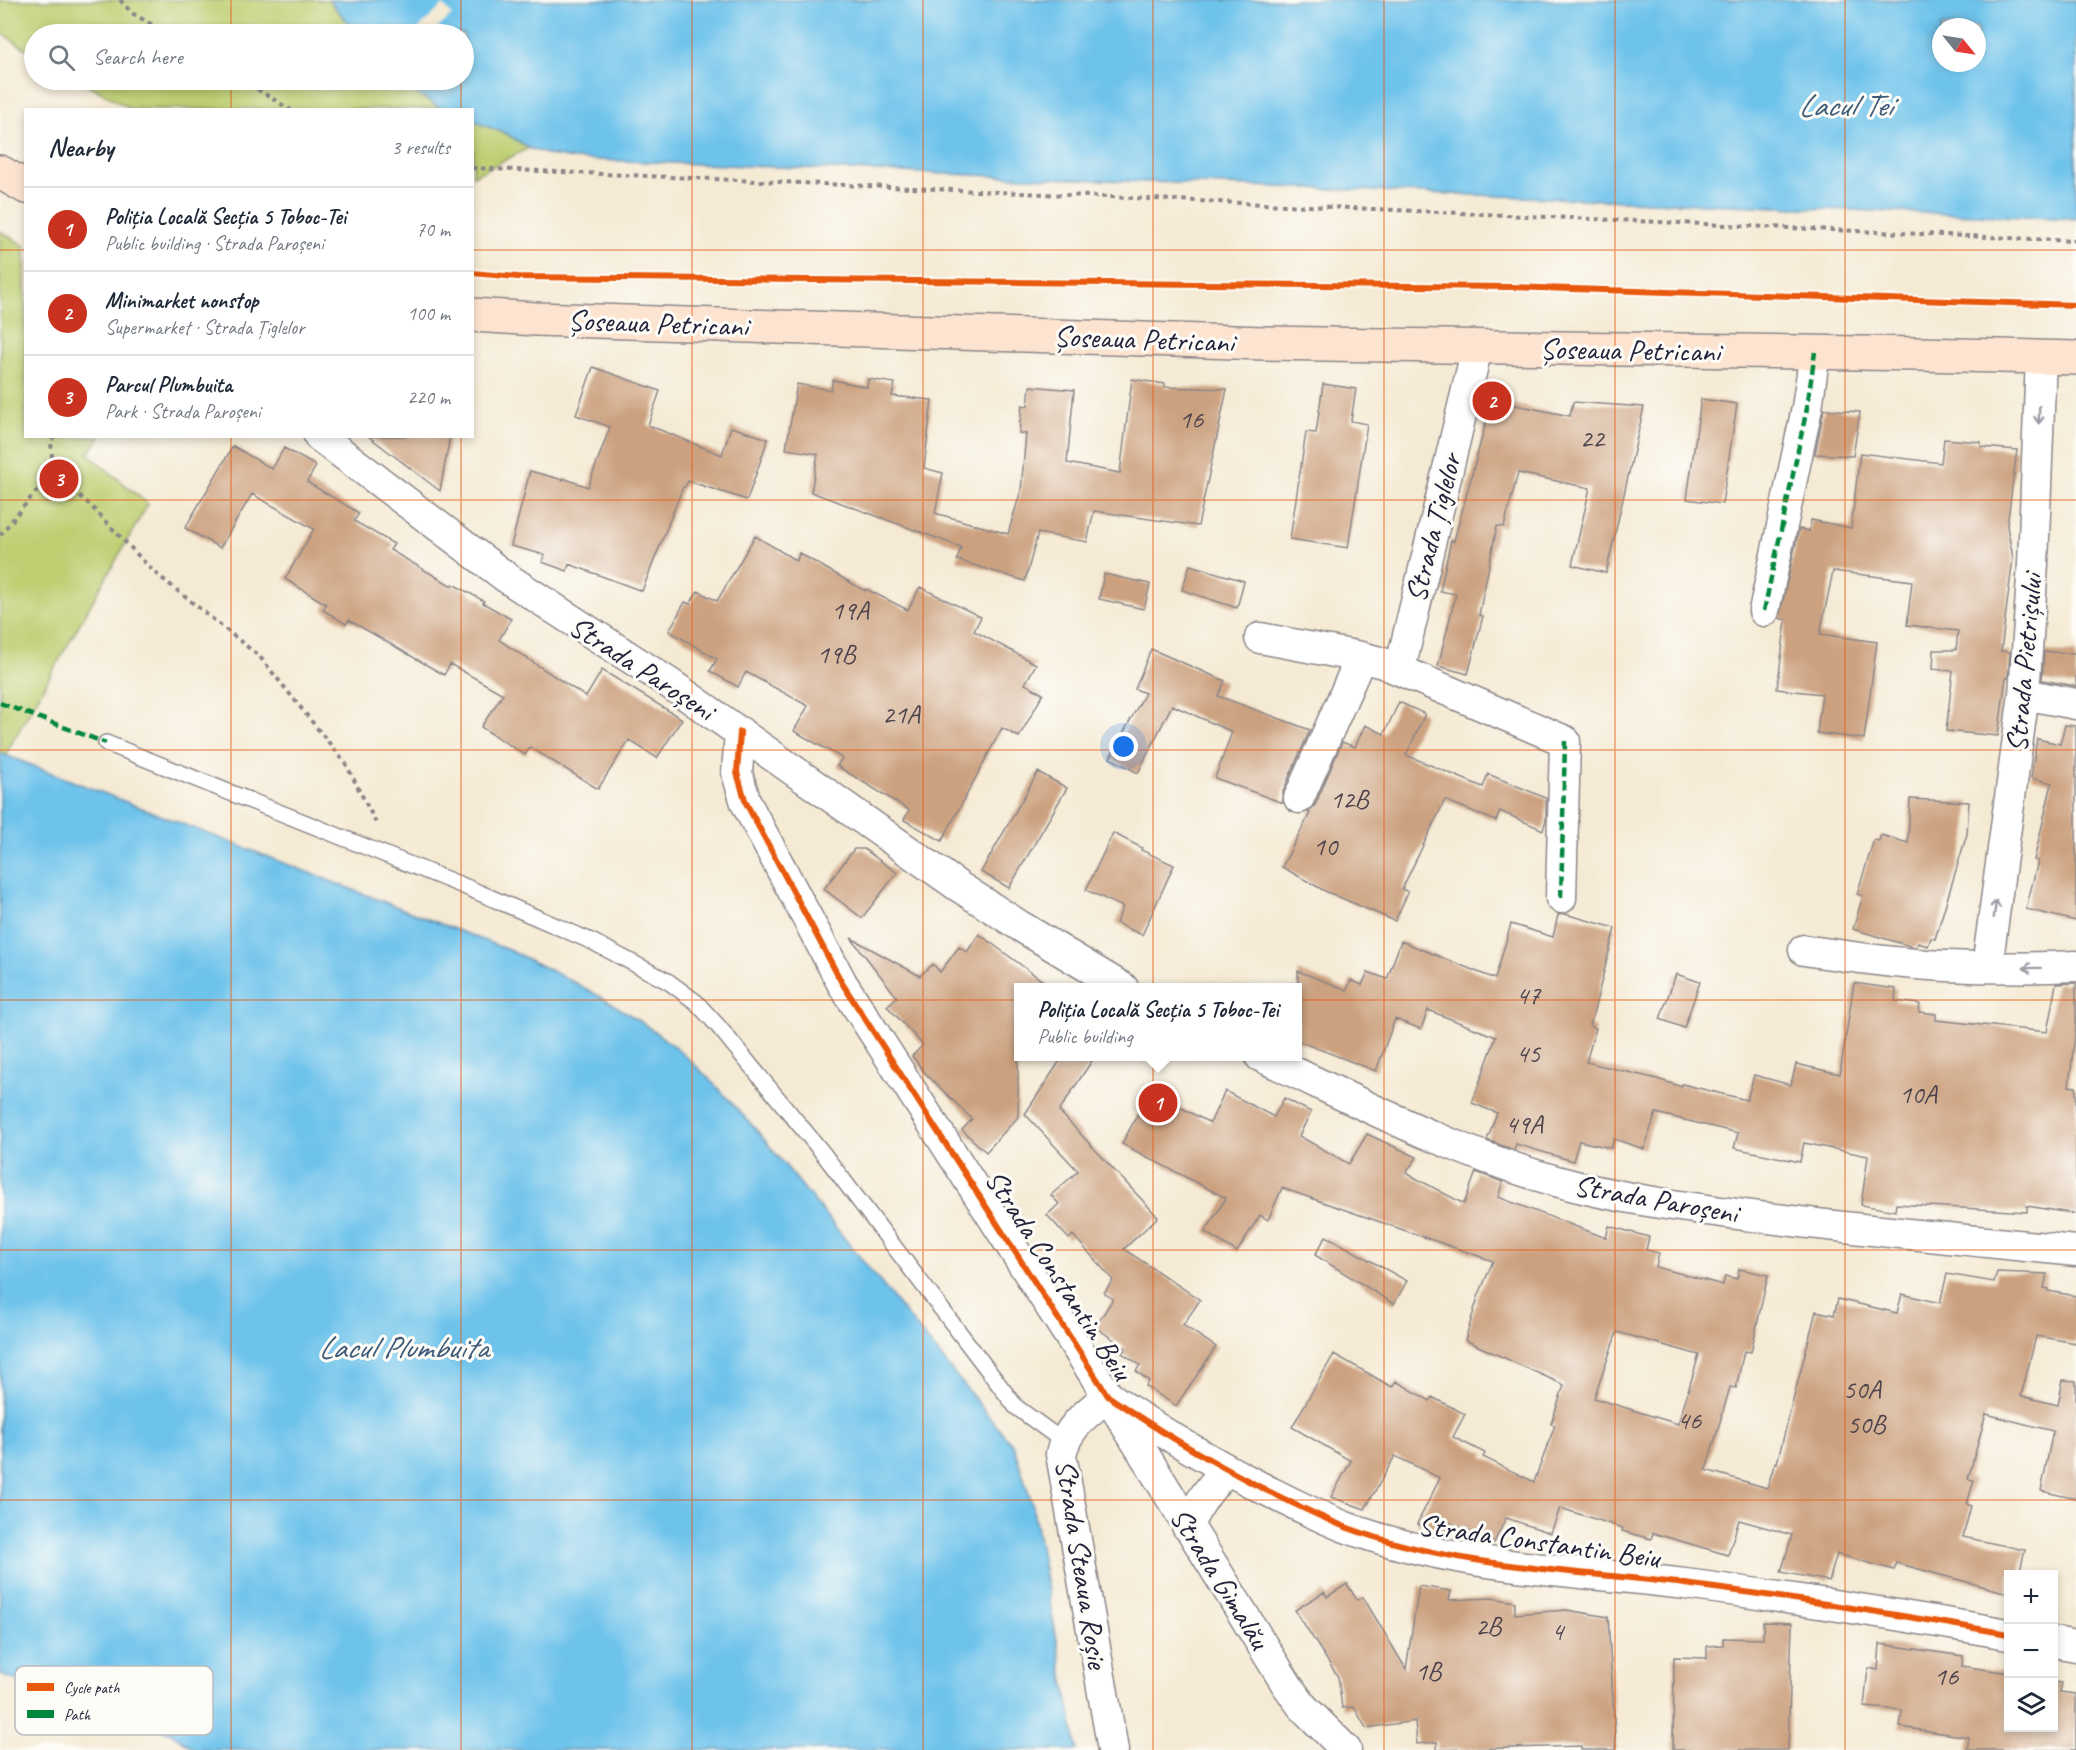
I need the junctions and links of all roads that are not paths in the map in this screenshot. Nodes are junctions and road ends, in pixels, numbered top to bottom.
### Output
1 (0, 172) edge
2 (24, 187) edge
3 (474, 315) edge
4 (1477, 348) junction
5 (1815, 352) junction
6 (2041, 357) junction
7 (2076, 358) edge
8 (322, 438) edge
9 (1764, 611) dead end
10 (1260, 638) dead end
11 (1361, 657) junction
12 (1400, 669) junction
13 (2024, 694) junction
14 (2076, 704) edge
15 (740, 732) junction
16 (106, 743) dead end
17 (1299, 798) dead end
18 (1561, 898) dead end
19 (1804, 950) dead end
20 (2076, 966) edge
21 (1988, 967) junction
22 (1116, 983) edge
23 (1271, 1061) edge
24 (2076, 1251) edge
25 (1108, 1395) junction
26 (1064, 1442) junction
27 (1227, 1470) junction
28 (1187, 1526) junction
29 (2004, 1633) edge
30 (2058, 1643) edge
31 (2076, 1646) edge
32 (1113, 1750) edge
33 (1346, 1750) edge

1 - 2 main road
3 - 4 main road, Șoseaua Petricani
4 - 5 main road, Șoseaua Petricani
4 - 12 street, Strada Țiglelor
5 - 6 main road, Șoseaua Petricani
5 - 9 street
6 - 7 main road, Șoseaua Petricani
6 -> 13 street, Strada Pietrișului
8 - 15 street, Strada Paroșeni
10 - 11 street
11 - 12 street
11 - 17 street
12 - 18 street
13 - 14 street
21 -> 13 street, Strada Pietrișului
15 - 22 street, Strada Paroșeni
15 - 25 street, Strada Constantin Beiu
16 - 26 lane
19 - 21 street
20 -> 21 street
23 - 24 street, Strada Paroșeni
25 - 26 street, Strada Steaua Roșie
25 - 27 street, Strada Constantin Beiu
25 - 28 street, Strada Gimalău
26 - 32 street, Strada Steaua Roșie
27 - 28 street
27 - 29 street, Strada Constantin Beiu
28 - 33 street, Strada Gimalău
30 - 31 street

